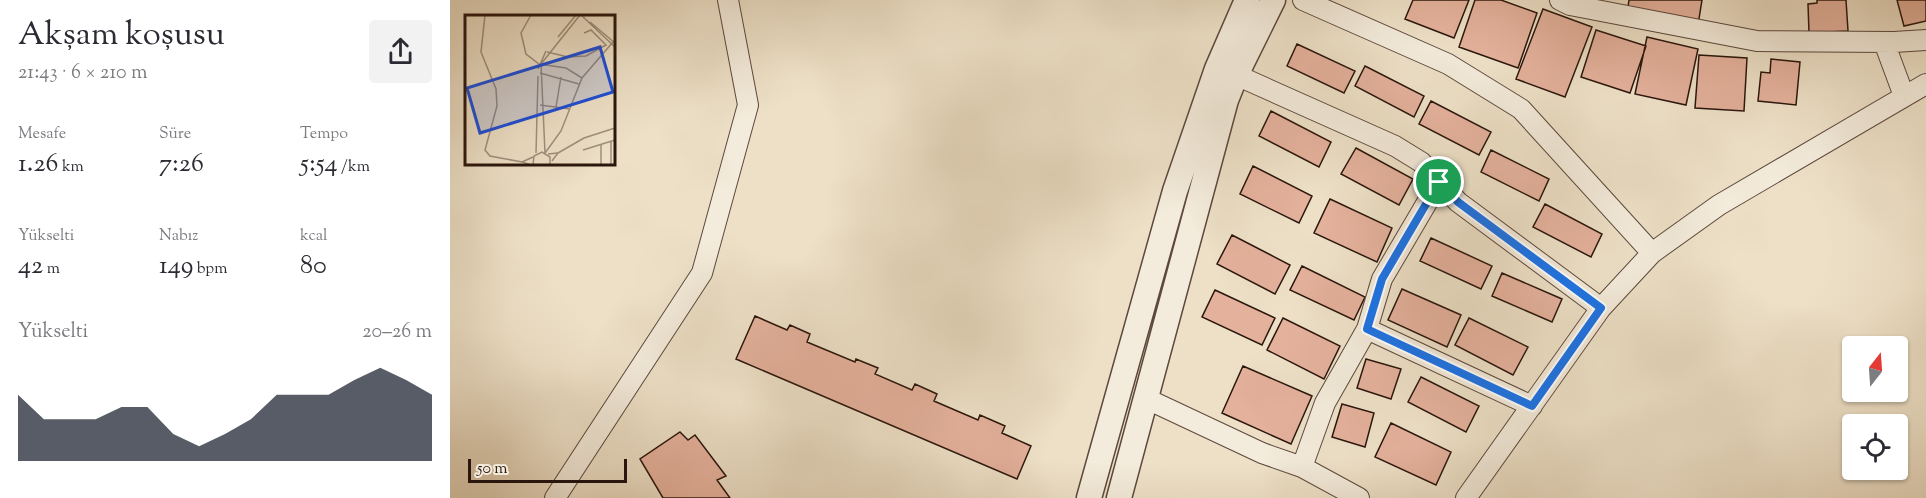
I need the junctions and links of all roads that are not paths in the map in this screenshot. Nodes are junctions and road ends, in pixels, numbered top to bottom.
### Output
1 (728, 0) edge
2 (1247, 0) edge
3 (1273, 0) edge
4 (1303, 0) edge
5 (1560, 0) edge
6 (1926, 40) edge
7 (1884, 42) junction
8 (1236, 75) junction
9 (1926, 84) edge
10 (1904, 96) junction
11 (1439, 182) junction
12 (1652, 253) junction
13 (1601, 308) junction
14 (1367, 329) junction
15 (1147, 399) junction
16 (1532, 406) junction
17 (1302, 467) junction
18 (555, 498) edge
19 (1089, 498) edge
20 (1119, 498) edge
21 (1359, 498) edge
22 (1466, 498) edge

1 - 18 street
2 - 19 street
3 - 8 street
4 - 12 street
5 - 7 street
6 - 7 street
7 - 10 street
8 - 11 street
8 - 15 street
9 - 10 street
10 - 12 street
11 - 13 street
11 - 14 street
12 - 13 street
13 - 16 street
14 - 16 street
14 - 17 street
15 - 17 street
15 - 20 street
16 - 22 street
17 - 21 street

